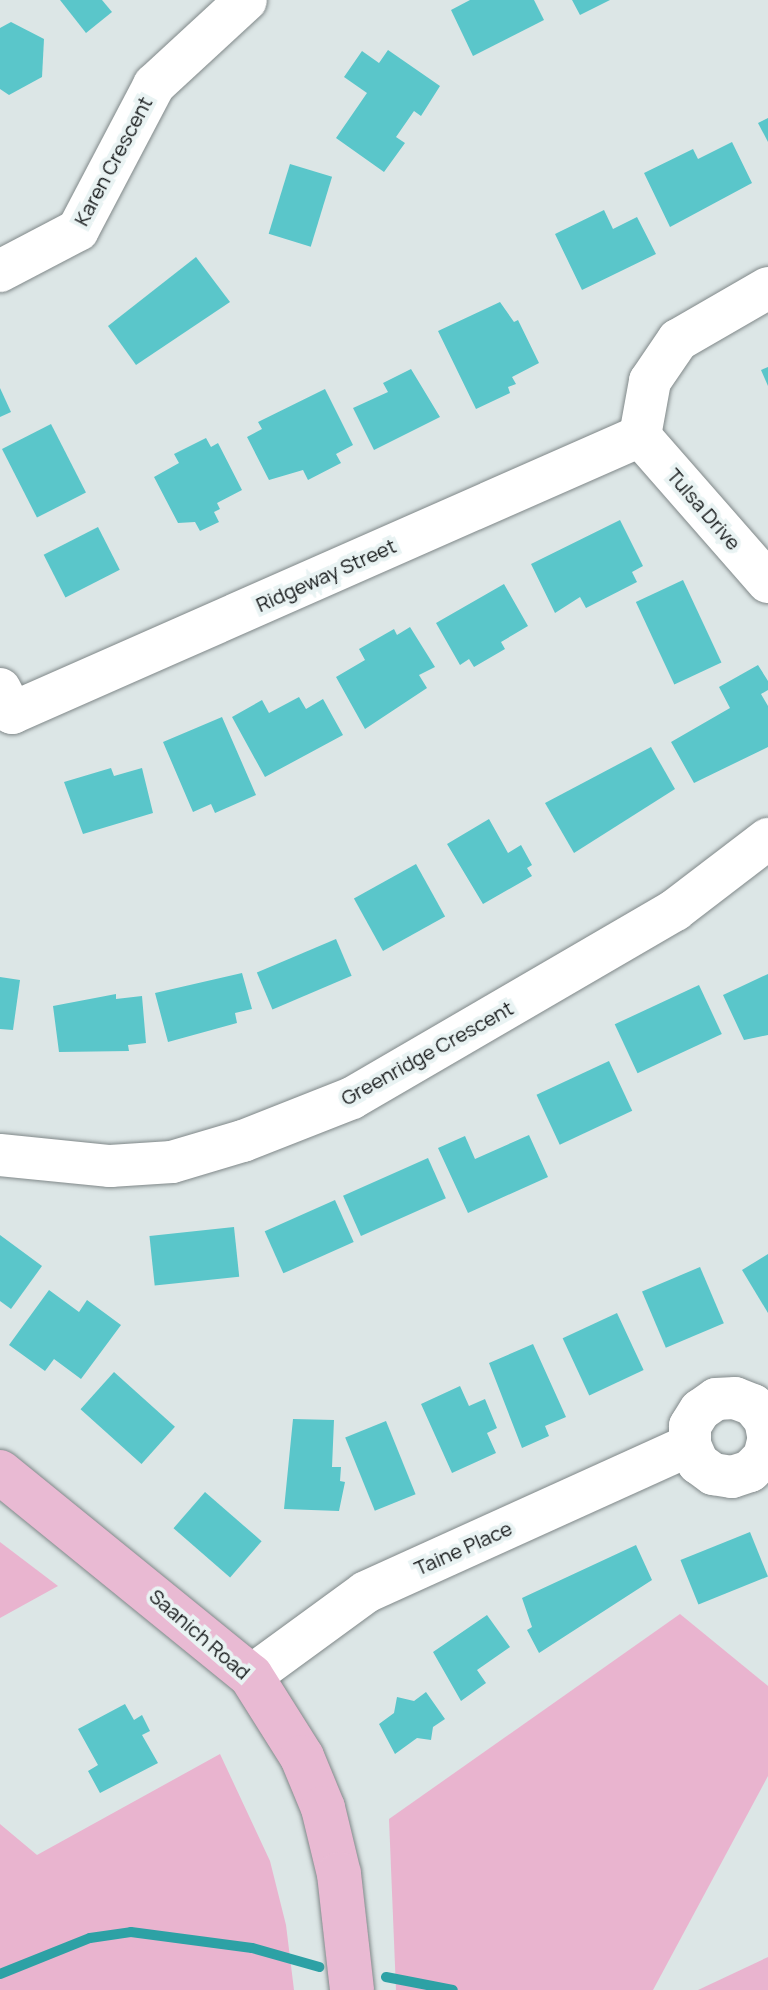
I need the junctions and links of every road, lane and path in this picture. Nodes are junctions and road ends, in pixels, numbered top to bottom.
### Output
1 (246, 0) edge
2 (0, 271) edge
3 (768, 288) edge
4 (640, 436) junction
5 (768, 582) edge
6 (6, 701) edge
7 (768, 839) edge
8 (0, 1155) edge
9 (768, 1435) edge
10 (768, 1441) edge
11 (690, 1445) junction
12 (0, 1472) edge
13 (251, 1676) junction
14 (352, 1990) edge

1 - 2 street, Karen Crescent
3 - 4 street
4 - 5 street, Tulsa Drive
4 - 6 street, Ridgeway Street
7 - 8 street, Greenridge Crescent
9 - 11 street
10 - 11 street
11 - 13 street, Taine Place
12 - 13 main road, Saanich Road
13 - 14 main road, Saanich Road

